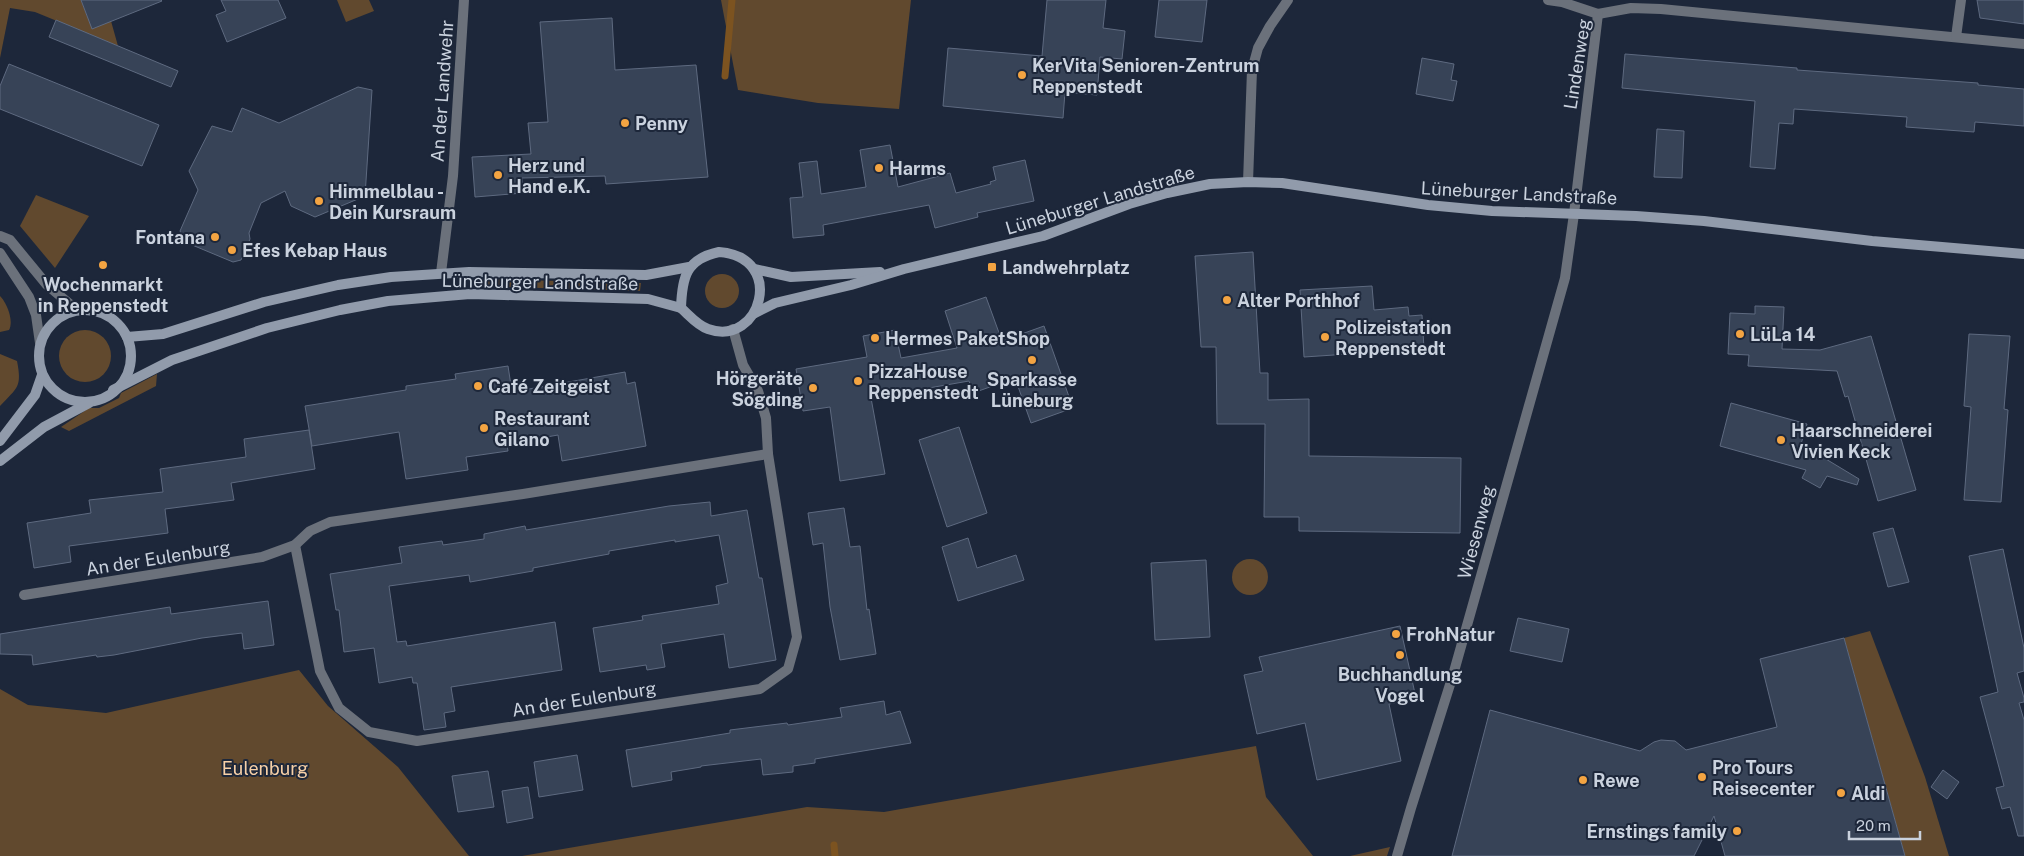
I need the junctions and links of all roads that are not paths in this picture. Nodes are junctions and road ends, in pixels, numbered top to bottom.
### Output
1 (464, 0) edge
2 (1288, 0) edge
3 (1548, 0) edge
4 (1961, 0) edge
5 (1662, 5) edge
6 (1598, 14) junction
7 (1956, 37) junction
8 (2024, 44) edge
9 (1248, 182) junction
10 (1574, 214) junction
11 (0, 236) edge
12 (0, 253) edge
13 (2024, 254) edge
14 (690, 268) junction
15 (754, 269) junction
16 (904, 270) junction
17 (441, 273) junction
18 (681, 308) junction
19 (77, 310) junction
20 (755, 313) junction
21 (733, 329) junction
22 (127, 337) junction
23 (40, 343) junction
24 (42, 375) junction
25 (113, 390) junction
26 (91, 402) junction
27 (0, 441) edge
28 (768, 454) junction
29 (0, 462) edge
30 (295, 545) junction
31 (24, 595) dead end
32 (1397, 856) edge

1 - 17 street, An der Landwehr
2 - 9 street
3 - 6 street
4 - 7 street
5 - 6 street, Lindenweg
5 - 7 street, Lindenweg
6 - 10 street, Lindenweg
7 - 8 street, Lindenweg
9 - 10 main road, Lüneburger Landstraße
9 - 16 main road, Lüneburger Landstraße
10 - 13 main road, Lüneburger Landstraße
10 - 32 street, Wiesenweg
11 - 19 street
12 - 23 street
14 - 15 main road
14 - 17 main road, Lüneburger Landstraße
14 - 18 main road
15 - 16 main road, Lüneburger Landstraße
15 - 20 main road
16 - 20 main road, Lüneburger Landstraße
17 - 22 main road, Lüneburger Landstraße
18 - 21 main road
18 - 25 main road, Lüneburger Landstraße
19 - 22 main road
19 - 23 main road
20 - 21 main road
21 - 28 street, An der Eulenburg
22 - 25 main road
23 - 24 main road
24 - 26 main road
24 - 27 main road
25 - 26 main road
26 - 29 main road
28 - 30 street, An der Eulenburg
28 - 30 street, An der Eulenburg
30 - 31 street, An der Eulenburg

